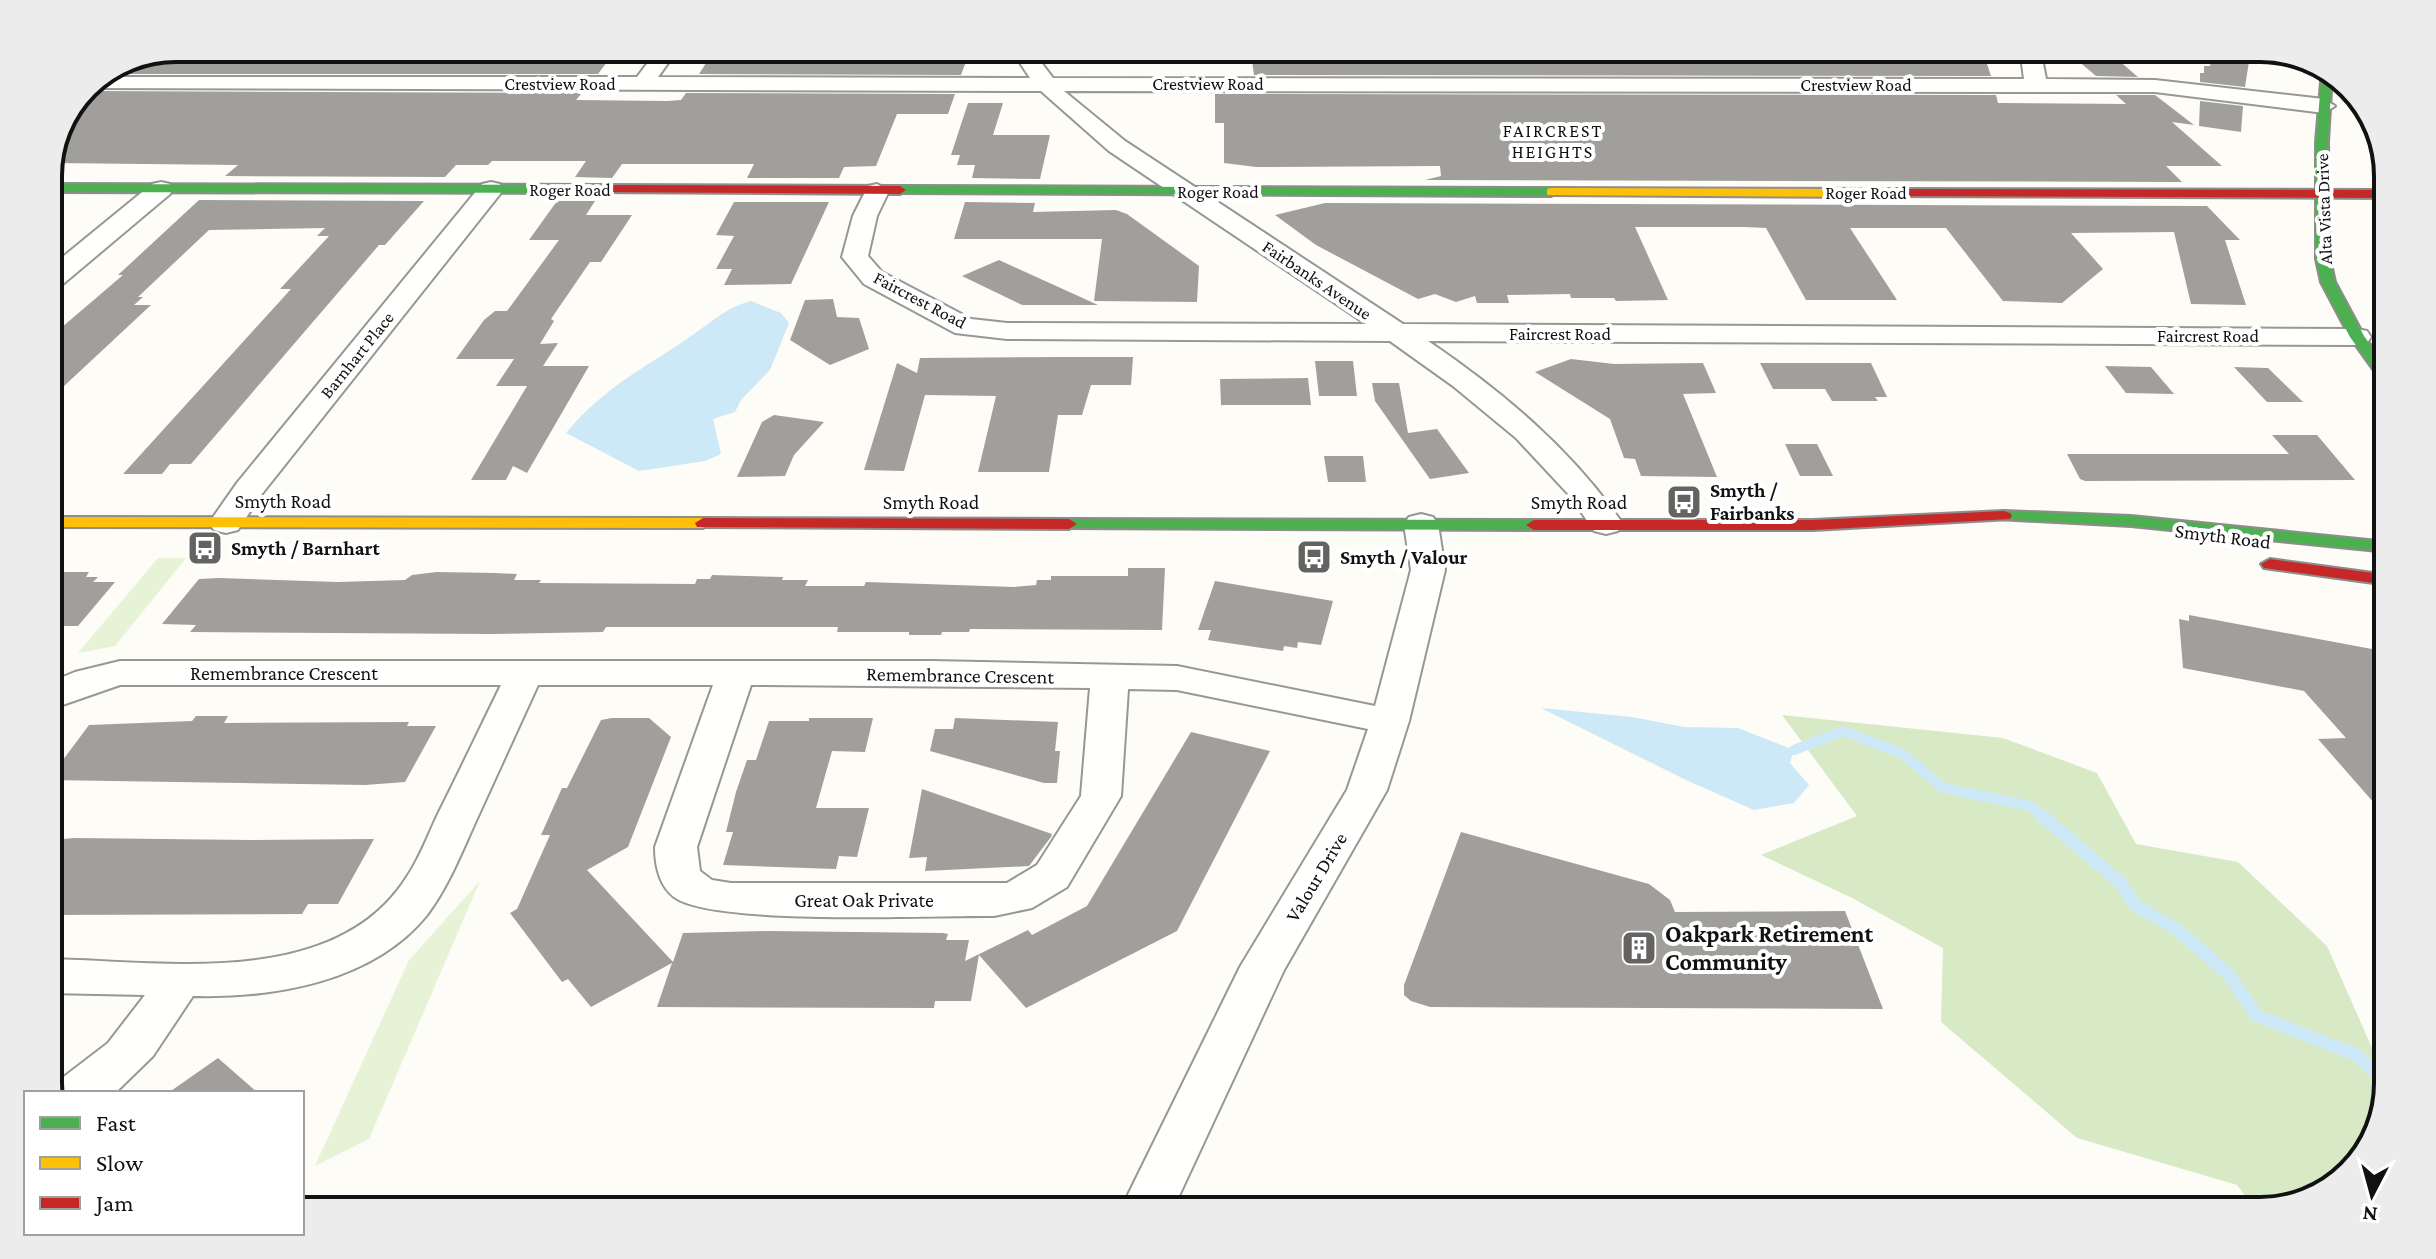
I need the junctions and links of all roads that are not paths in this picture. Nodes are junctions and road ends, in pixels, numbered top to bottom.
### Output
1 (659, 62) edge
2 (1030, 62) edge
3 (2032, 62) edge
4 (111, 83) edge
5 (2326, 83) edge
6 (1046, 84) junction
7 (642, 85) junction
8 (2036, 86) junction
9 (2324, 106) junction
10 (62, 188) edge
11 (161, 189) junction
12 (491, 189) junction
13 (877, 191) junction
14 (1185, 192) junction
15 (2374, 194) edge
16 (2324, 195) junction
17 (62, 271) edge
18 (1398, 334) junction
19 (2357, 337) junction
20 (2374, 361) edge
21 (62, 522) edge
22 (226, 523) junction
23 (1421, 524) junction
24 (1606, 524) junction
25 (1813, 525) junction
26 (1963, 537) dead end
27 (2374, 546) edge
28 (2249, 561) dead end
29 (2374, 578) edge
30 (525, 673) junction
31 (736, 673) junction
32 (1110, 678) junction
33 (62, 692) edge
34 (1390, 721) junction
35 (62, 976) edge
36 (180, 979) junction
37 (81, 1091) edge
38 (1153, 1197) edge

1 - 7 street
2 - 6 street, Fairbanks Avenue
3 - 8 street
4 - 7 street, Crestview Road
5 - 9 street, Alta Vista Drive
6 - 7 street, Crestview Road
6 - 8 street, Crestview Road
6 - 14 street, Fairbanks Avenue
8 - 9 street, Crestview Road
9 - 16 street, Alta Vista Drive
10 - 11 street, Roger Road
11 - 12 street, Roger Road
11 - 17 street
12 - 13 street, Roger Road
12 - 22 street, Barnhart Place
13 - 14 street, Roger Road
13 - 18 street, Faircrest Road
14 - 16 street, Roger Road
14 - 18 street, Fairbanks Avenue
15 - 16 street, Roger Road
16 - 19 street, Alta Vista Drive
18 - 19 street, Faircrest Road
18 - 24 street, Fairbanks Avenue
19 - 20 street, Alta Vista Drive
21 - 22 street, Smyth Road
22 - 23 street, Smyth Road
23 - 24 street, Smyth Road
23 - 34 street, Valour Drive
24 - 25 street, Smyth Road
25 - 26 street, Smyth Road
25 - 27 street, Smyth Road
28 - 29 street, Smyth Road
30 - 31 street, Remembrance Crescent
30 - 33 street, Remembrance Crescent
30 - 36 street
31 - 32 street, Remembrance Crescent
31 - 32 street, Great Oak Private
32 - 34 street, Remembrance Crescent
34 - 38 street, Valour Drive
35 - 36 street
36 - 37 street

